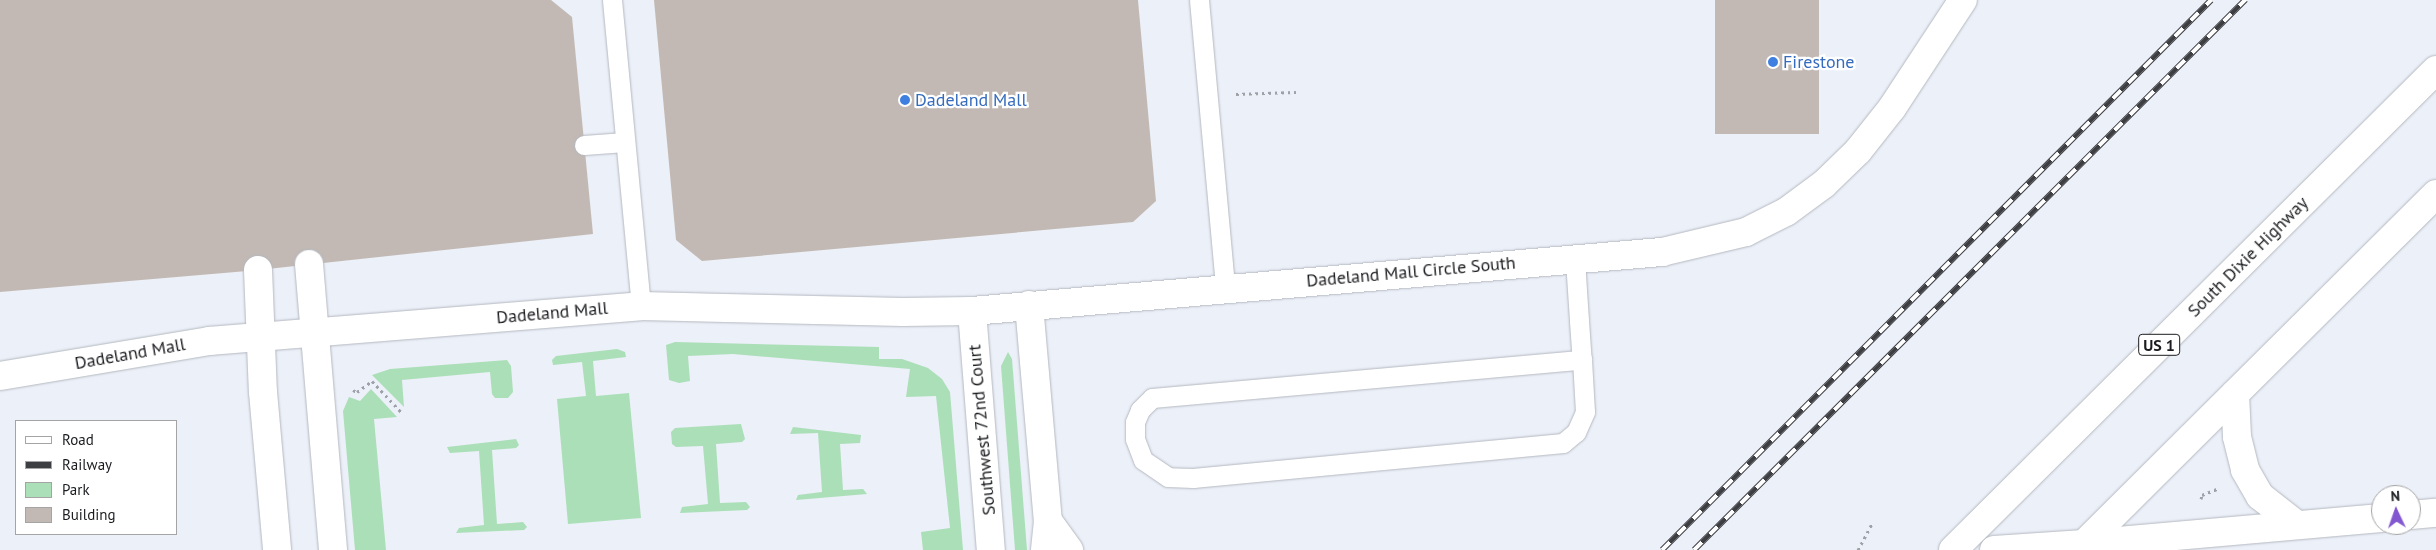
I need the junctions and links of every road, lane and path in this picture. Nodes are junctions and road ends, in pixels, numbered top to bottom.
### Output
1 (612, 0) edge
2 (1199, 0) edge
3 (1963, 0) edge
4 (2436, 70) edge
5 (1296, 92) dead end
6 (1236, 94) dead end
7 (625, 142) junction
8 (584, 145) dead end
9 (2436, 194) edge
10 (1575, 260) junction
11 (309, 264) dead end
12 (258, 270) dead end
13 (1225, 287) junction
14 (1029, 305) junction
15 (640, 306) junction
16 (972, 311) junction
17 (314, 332) junction
18 (261, 337) junction
19 (1582, 360) junction
20 (0, 376) edge
21 (353, 390) dead end
22 (2235, 394) junction
23 (403, 414) dead end
24 (2226, 485) dead end
25 (2199, 507) dead end
26 (2436, 513) edge
27 (2421, 514) edge
28 (2371, 519) edge
29 (1048, 521) junction
30 (1872, 522) dead end
31 (2297, 525) junction
32 (2095, 547) edge
33 (277, 550) edge
34 (332, 550) edge
35 (991, 550) edge
36 (1045, 550) edge
37 (1069, 550) edge
38 (1858, 550) edge
39 (1953, 550) edge
40 (1994, 550) edge

1 - 7 lane
2 - 13 lane
3 - 10 main road, Dadeland Mall Circle South
4 - 39 main road, South Dixie Highway / US 1
5 - 6 path
7 - 8 lane
7 - 15 lane
9 - 22 main road
10 - 13 main road, Dadeland Mall Circle South
10 - 19 lane
11 - 17 main road
12 - 18 main road
13 - 14 main road, Dadeland Mall Circle South
14 - 16 main road, Dadeland Mall
14 - 29 main road
15 - 16 main road, Dadeland Mall
15 - 17 main road, Dadeland Mall
16 - 35 main road, Southwest 72nd Court
17 - 18 main road, Dadeland Mall
17 - 34 main road
18 - 20 main road, Dadeland Mall
18 - 33 main road
19 - 19 lane
21 - 23 path
22 - 31 main road
22 - 32 main road
24 - 25 path
26 - 27 main road
28 - 31 main road
29 - 36 main road
29 - 37 main road
30 - 38 path
31 - 32 main road
32 - 40 main road

